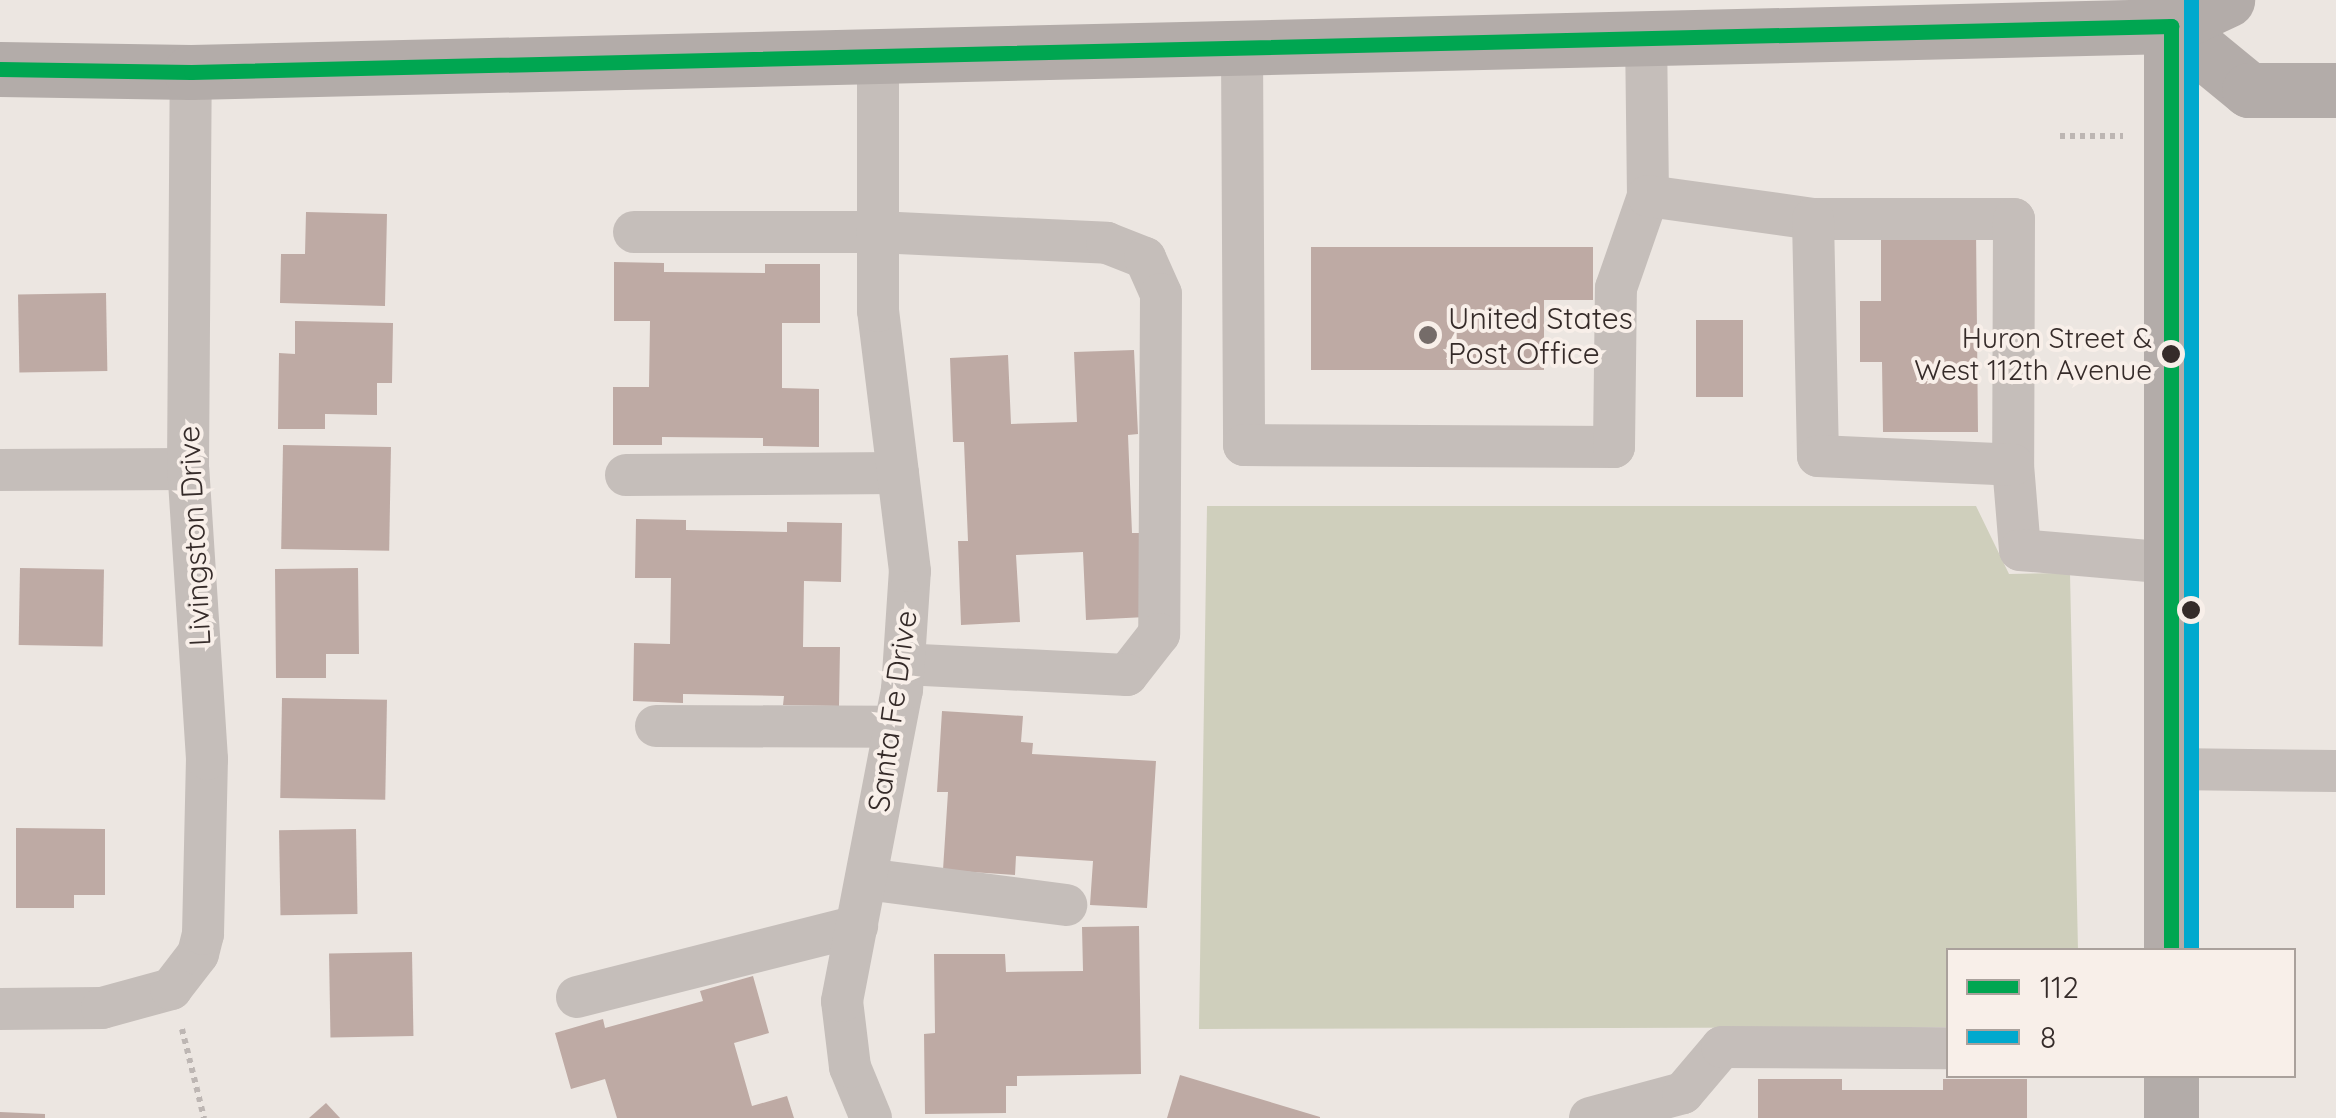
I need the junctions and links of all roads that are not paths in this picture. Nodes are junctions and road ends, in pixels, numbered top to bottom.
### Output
1 (1813, 0) edge
2 (2226, 0) edge
3 (2171, 13) edge
4 (1671, 38) junction
5 (1242, 49) junction
6 (878, 57) junction
7 (0, 69) edge
8 (191, 72) junction
9 (2336, 90) edge
10 (1648, 196) junction
11 (1813, 220) junction
12 (634, 232) dead end
13 (877, 232) junction
14 (2013, 464) junction
15 (188, 469) junction
16 (0, 470) edge
17 (898, 472) junction
18 (626, 475) dead end
19 (2171, 563) junction
20 (904, 664) junction
21 (656, 726) dead end
22 (894, 727) junction
23 (2171, 769) junction
24 (2336, 772) edge
25 (866, 879) junction
26 (1066, 905) dead end
27 (857, 926) junction
28 (2171, 948) edge
29 (577, 998) dead end
30 (0, 1009) edge
31 (1946, 1048) edge
32 (2171, 1078) edge
33 (872, 1118) edge
34 (1590, 1118) edge
35 (2171, 1118) edge

1 - 4 main road
2 - 3 main road
3 - 4 main road
3 - 9 main road
3 - 19 main road
4 - 5 main road
4 - 10 street
5 - 6 main road
5 - 10 street
6 - 8 main road
6 - 13 street, Santa Fe Drive
7 - 8 main road
8 - 15 street, Livingston Drive
10 - 11 street
11 - 14 street
11 - 14 street
12 - 13 street
13 - 17 street, Santa Fe Drive
13 - 20 street
14 - 19 street
15 - 16 street
15 - 30 street, Livingston Drive
17 - 18 street
17 - 20 street, Santa Fe Drive
19 - 23 main road
20 - 22 street, Santa Fe Drive
21 - 22 street
22 - 25 street, Santa Fe Drive
23 - 24 street
23 - 28 main road
25 - 26 street
25 - 27 street, Santa Fe Drive
27 - 29 street
27 - 33 street, Santa Fe Drive
31 - 34 street
32 - 35 main road

